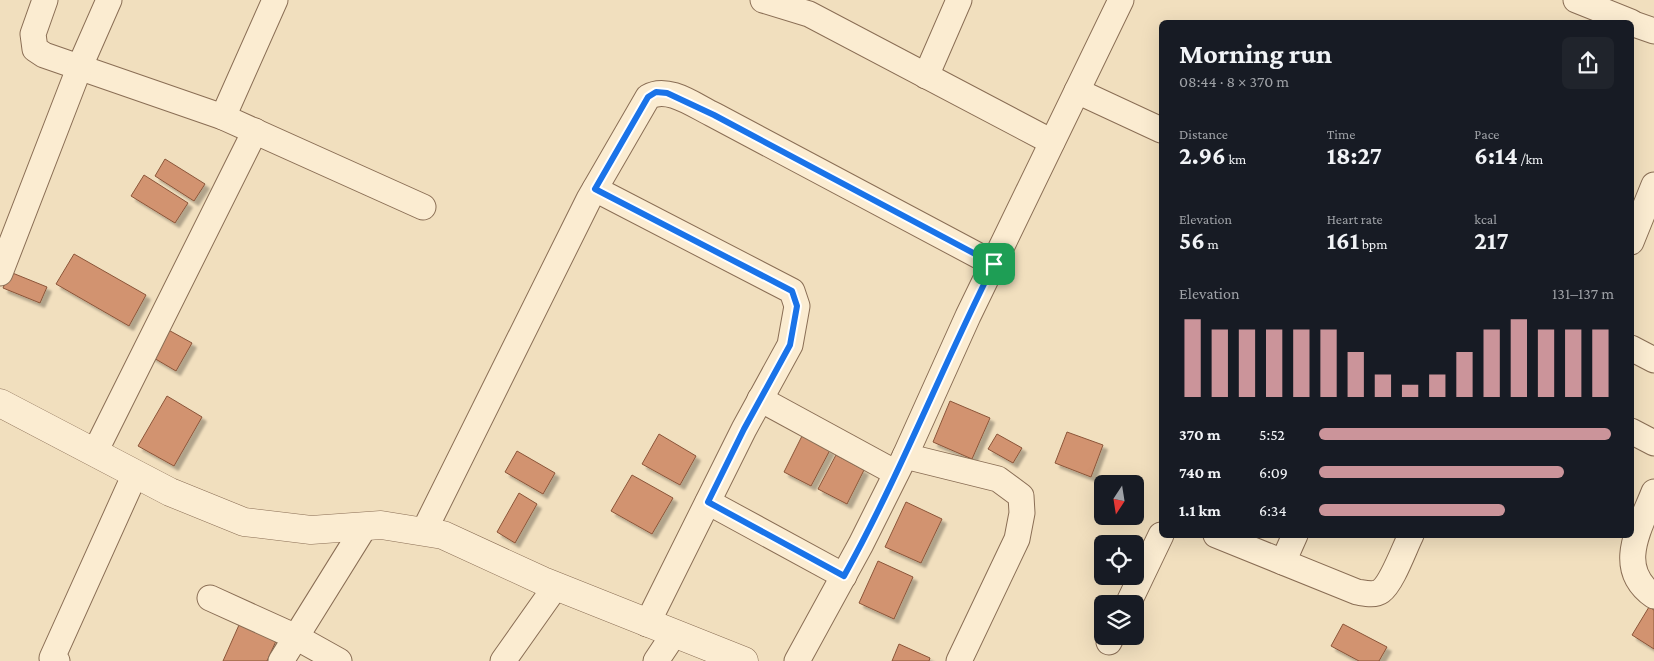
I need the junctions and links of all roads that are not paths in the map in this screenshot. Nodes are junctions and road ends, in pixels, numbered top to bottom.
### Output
1 (45, 0) edge
2 (109, 0) edge
3 (276, 0) edge
4 (763, 0) edge
5 (959, 0) edge
6 (1122, 0) edge
7 (812, 7) edge
8 (1582, 10) edge
9 (1620, 20) edge
10 (1634, 24) edge
11 (1654, 32) edge
12 (80, 66) junction
13 (926, 76) junction
14 (1077, 91) junction
15 (224, 117) junction
16 (1159, 129) edge
17 (255, 131) junction
18 (1052, 142) junction
19 (1654, 185) edge
20 (595, 189) junction
21 (423, 207) dead end
22 (1634, 235) edge
23 (994, 264) junction
24 (0, 273) edge
25 (1634, 350) edge
26 (1654, 360) edge
27 (760, 399) junction
28 (0, 403) edge
29 (1634, 432) edge
30 (1654, 443) edge
31 (95, 452) junction
32 (900, 465) junction
33 (136, 474) junction
34 (1654, 492) edge
35 (708, 502) junction
36 (365, 526) junction
37 (424, 531) junction
38 (1159, 538) edge
39 (1223, 538) edge
40 (1294, 538) edge
41 (1410, 538) edge
42 (1283, 562) junction
43 (844, 576) junction
44 (556, 586) junction
45 (1132, 595) edge
46 (1654, 596) edge
47 (210, 598) dead end
48 (647, 624) junction
49 (674, 634) junction
50 (296, 637) junction
51 (57, 661) edge
52 (281, 661) edge
53 (340, 661) edge
54 (503, 661) edge
55 (656, 661) edge
56 (744, 661) edge
57 (797, 661) edge
58 (959, 661) edge

1 - 12 street
2 - 12 street
3 - 15 street
4 - 7 street
5 - 13 street
6 - 14 street
7 - 13 street
8 - 9 street
10 - 11 street
12 - 15 street
12 - 24 street
13 - 18 street
14 - 16 street
14 - 18 street
15 - 17 street
17 - 21 street
17 - 31 street
18 - 23 street
19 - 22 street
20 - 23 street
20 - 27 street
20 - 37 street
23 - 32 street
25 - 26 street
27 - 32 street
27 - 35 street
28 - 31 street
29 - 30 street
31 - 33 street
32 - 43 street
32 - 58 street
33 - 36 street
33 - 51 street
34 - 46 street
35 - 43 street
35 - 48 street
36 - 37 street
36 - 50 street
37 - 44 street
38 - 45 street
39 - 42 street
40 - 42 street
41 - 42 street
43 - 57 street
44 - 48 street
44 - 54 street
47 - 50 street
48 - 49 street
49 - 55 street
49 - 56 street
50 - 52 street
50 - 53 street

